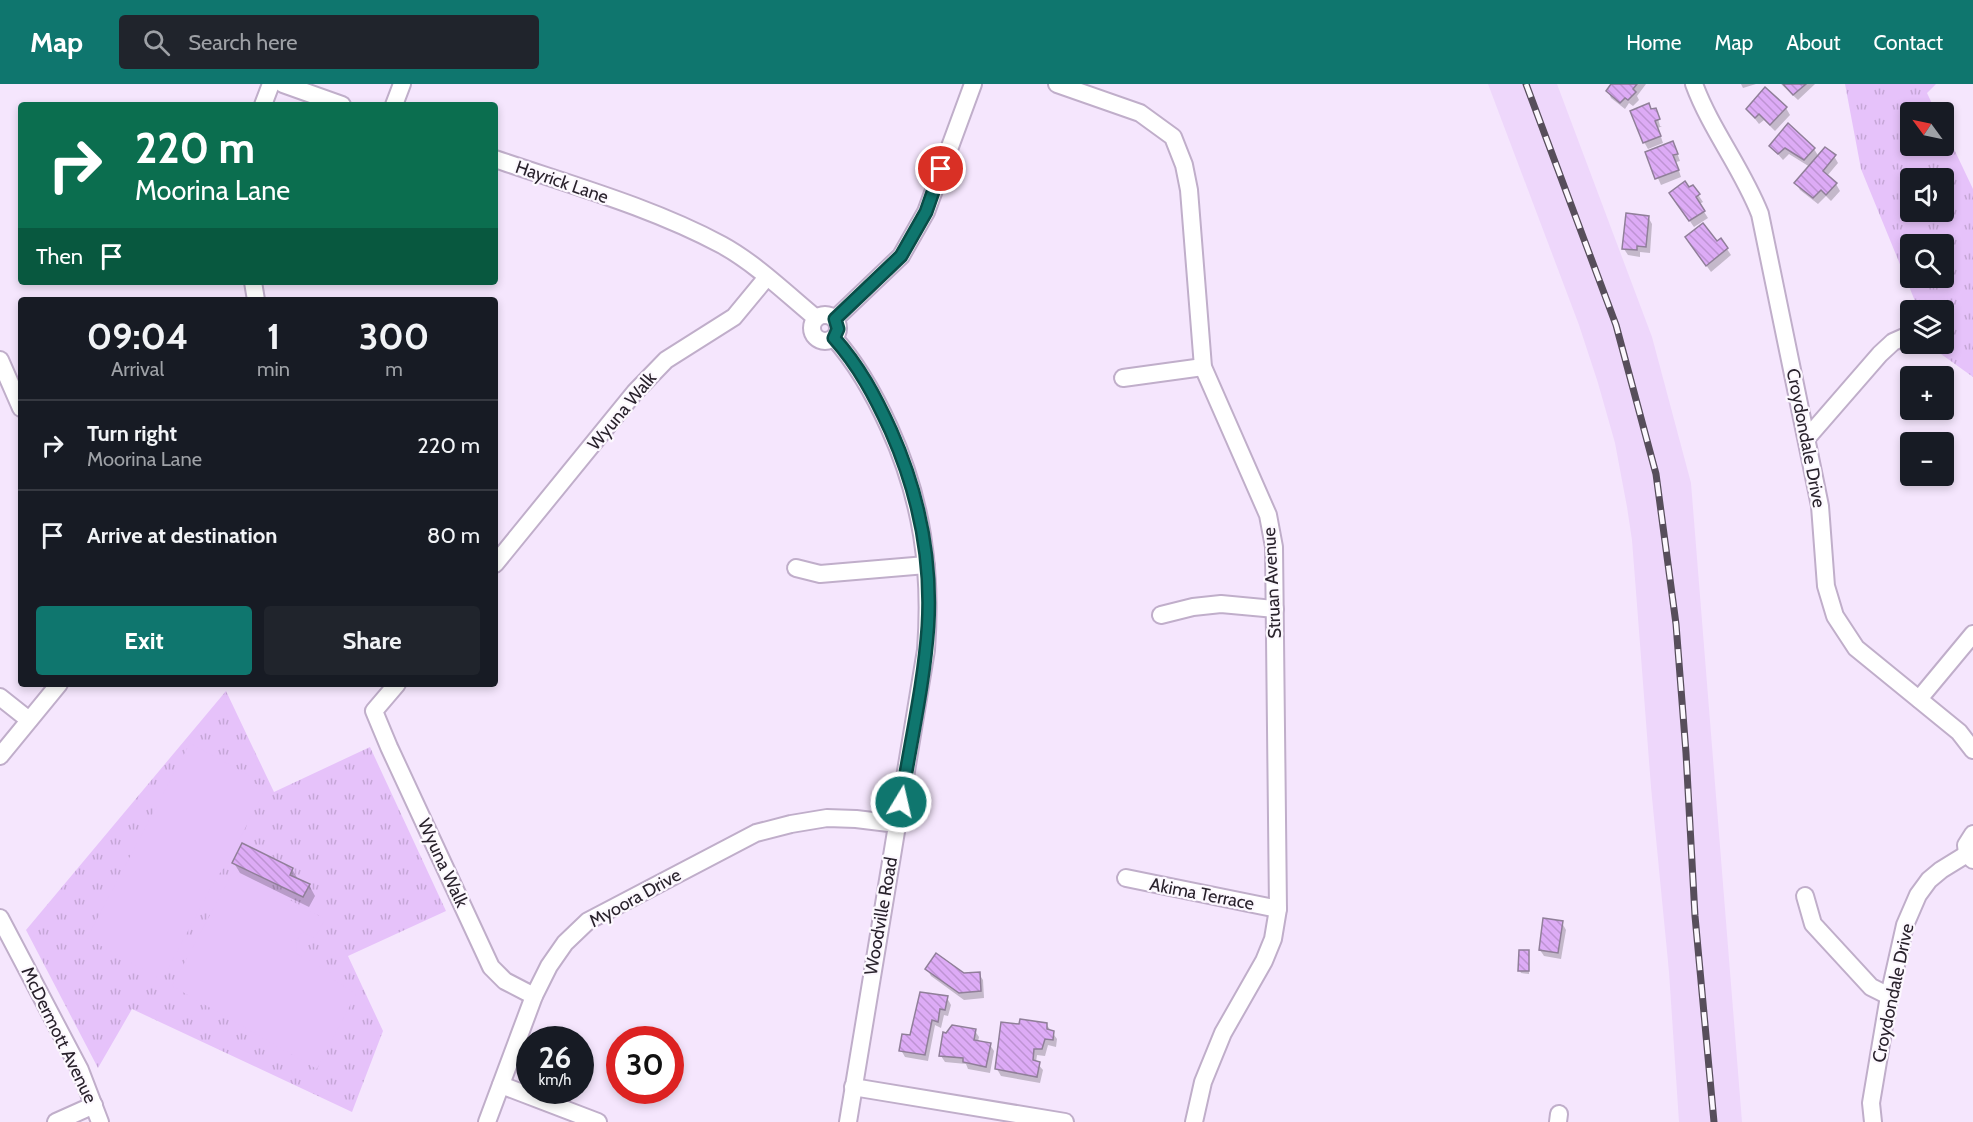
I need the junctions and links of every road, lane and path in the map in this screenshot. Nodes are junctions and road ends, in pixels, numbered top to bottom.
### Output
1 (271, 84) edge
2 (283, 84) edge
3 (402, 84) edge
4 (973, 84) edge
5 (1057, 84) edge
6 (1694, 84) edge
7 (264, 102) edge
8 (334, 102) edge
9 (395, 102) edge
10 (498, 160) edge
11 (766, 277) junction
12 (816, 318) junction
13 (835, 319) junction
14 (834, 338) junction
15 (1900, 339) edge
16 (0, 360) edge
17 (1203, 367) junction
18 (1123, 378) dead end
19 (18, 401) edge
20 (1807, 438) junction
21 (498, 560) edge
22 (926, 565) junction
23 (796, 568) dead end
24 (1275, 609) junction
25 (1161, 615) dead end
26 (1973, 634) edge
27 (56, 687) edge
28 (394, 687) edge
29 (0, 697) edge
30 (1919, 699) junction
31 (29, 720) junction
32 (1973, 750) edge
33 (0, 756) edge
34 (897, 824) junction
35 (1973, 834) edge
36 (1970, 857) edge
37 (1126, 878) dead end
38 (1805, 896) dead end
39 (1278, 909) junction
40 (0, 918) edge
41 (534, 996) junction
42 (1889, 996) junction
43 (501, 1085) junction
44 (853, 1088) junction
45 (94, 1105) junction
46 (56, 1122) edge
47 (100, 1122) edge
48 (487, 1122) edge
49 (598, 1122) edge
50 (848, 1122) edge
51 (1065, 1122) edge
52 (1194, 1122) edge
53 (1873, 1122) edge

1 - 7 street
2 - 8 street
3 - 9 street
4 - 13 street
5 - 17 street, Struan Avenue
6 - 20 street, Croydondale Drive
10 - 11 street, Hayrick Lane
11 - 12 street
11 - 21 street, Wyuna Walk
12 - 13 street
12 - 14 street
13 - 14 street
14 - 22 street, Woodville Road
15 - 20 street
16 - 19 street
17 - 18 street
17 - 24 street, Struan Avenue
20 - 30 street, Croydondale Drive
22 - 23 street
22 - 34 street, Woodville Road
24 - 25 street
24 - 39 street, Struan Avenue
26 - 30 street
27 - 31 street
28 - 41 street, Wyuna Walk
29 - 31 street
30 - 32 street, Croydondale Drive
31 - 33 street
34 - 41 street, Myoora Drive
34 - 44 street, Woodville Road
35 - 36 street
36 - 42 street, Croydondale Drive
37 - 39 street, Akima Terrace
38 - 42 street
39 - 52 street, Struan Avenue
40 - 45 street, McDermott Avenue
41 - 43 street, Myoora Drive
42 - 53 street, Croydondale Drive
43 - 48 street, Myoora Drive
43 - 49 street
44 - 50 street, Woodville Road
44 - 51 street
45 - 46 street
45 - 47 street, McDermott Avenue

